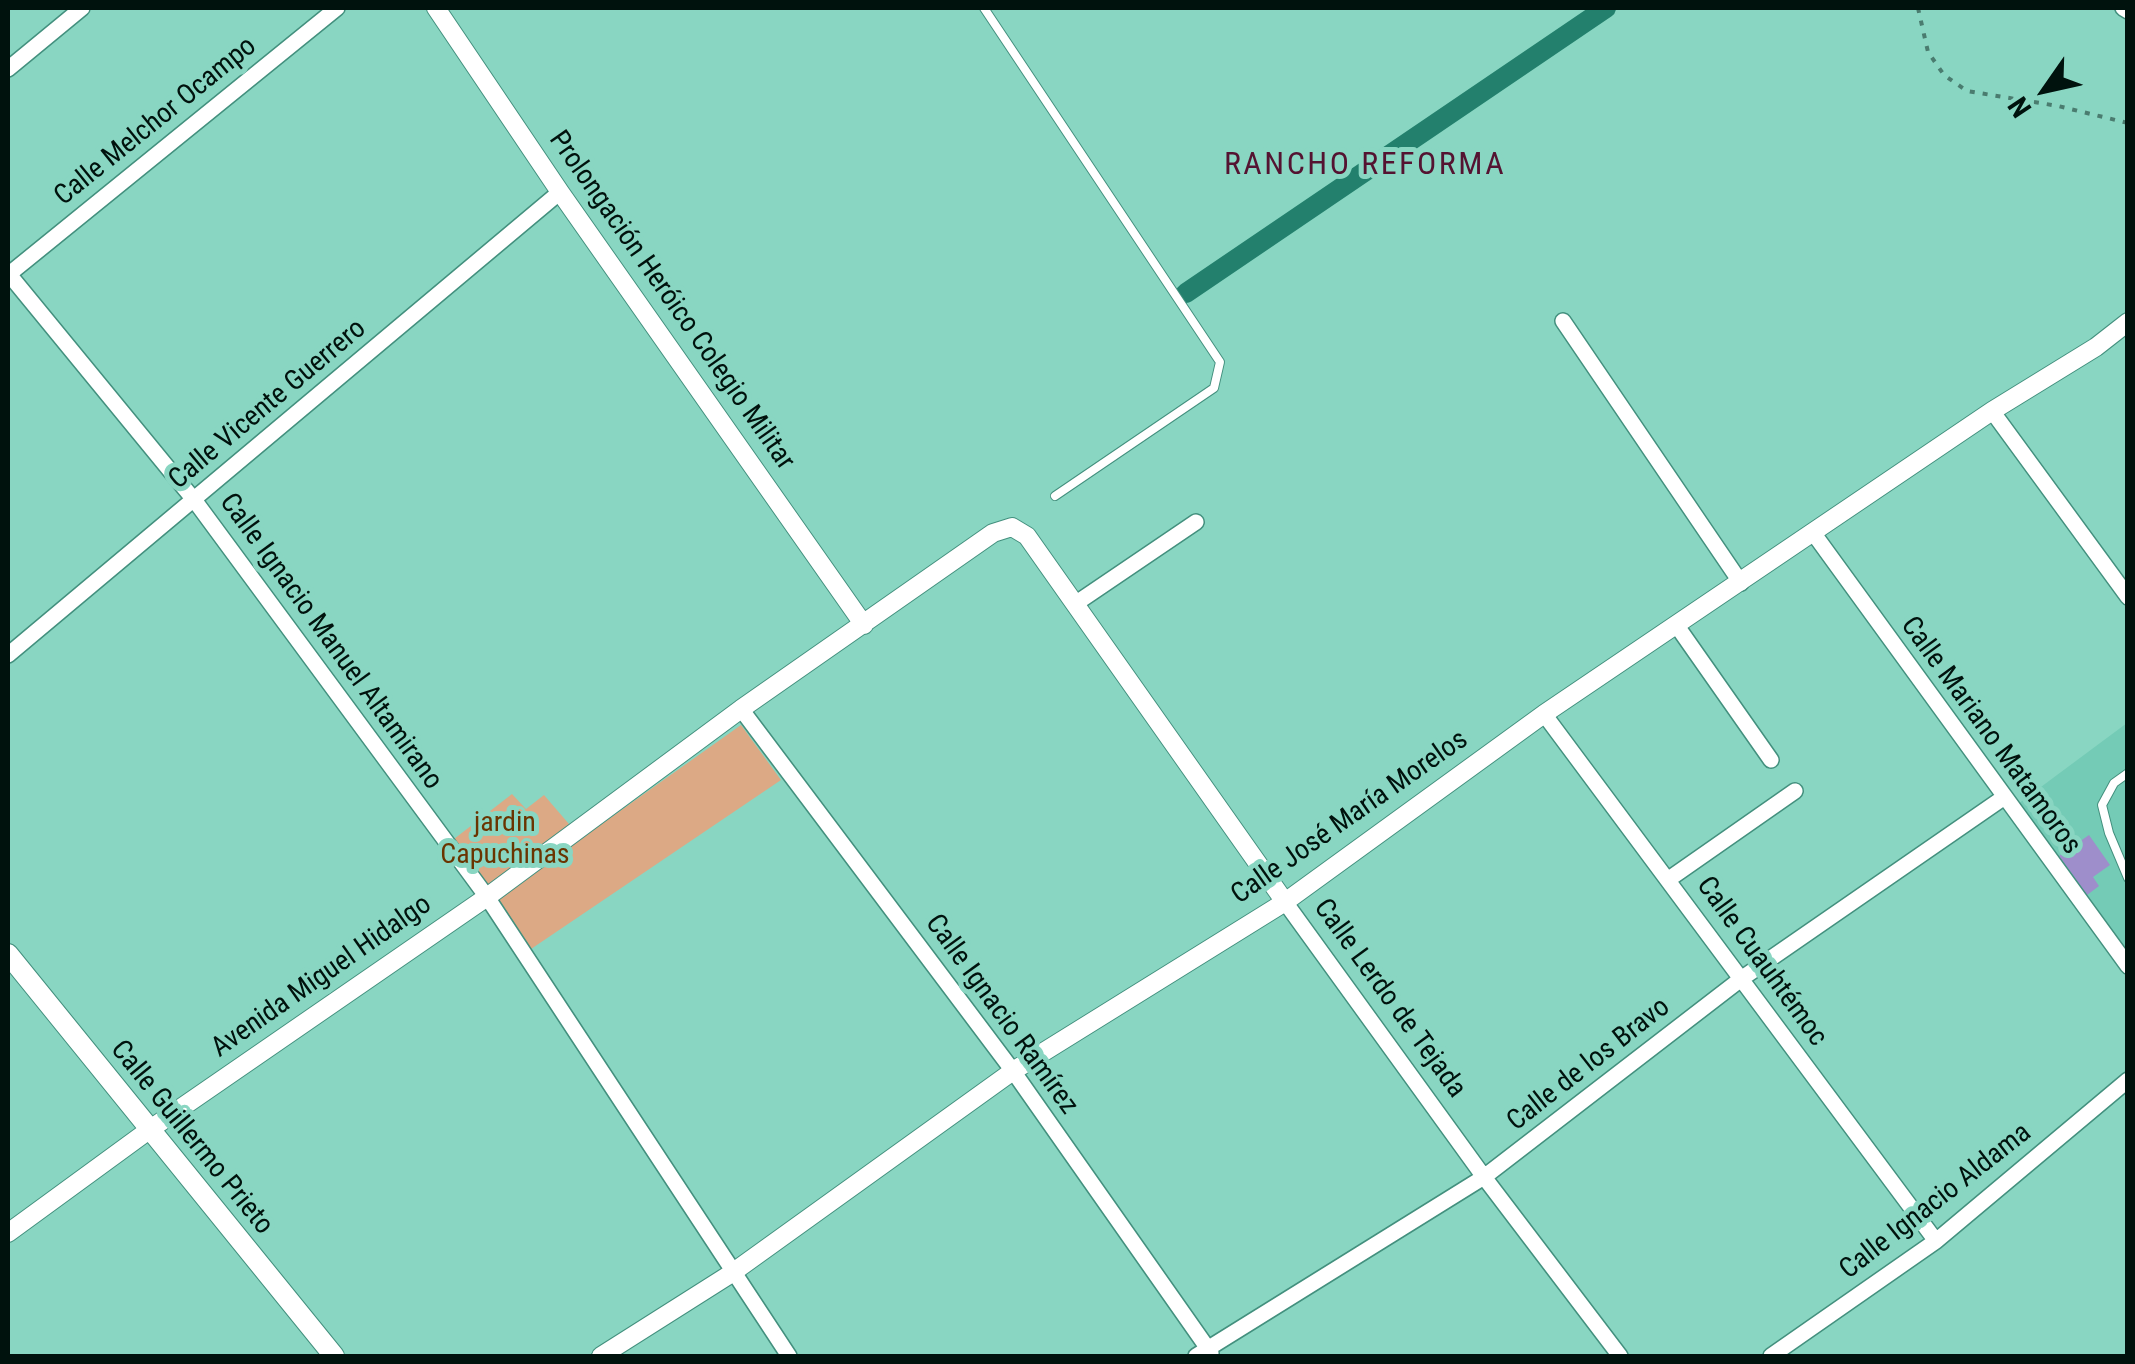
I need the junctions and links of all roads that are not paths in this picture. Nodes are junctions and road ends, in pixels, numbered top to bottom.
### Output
1 (82, 8) edge
2 (337, 8) edge
3 (436, 8) edge
4 (984, 8) edge
5 (8, 69) edge
6 (560, 192) junction
7 (8, 274) edge
8 (1563, 322) dead end
9 (2128, 322) edge
10 (1992, 412) junction
11 (1055, 496) dead end
12 (195, 500) junction
13 (1196, 522) dead end
14 (1012, 527) joint
15 (1814, 534) junction
16 (1741, 583) junction
17 (2128, 597) edge
18 (1075, 604) junction
19 (864, 625) junction
20 (1677, 626) junction
21 (8, 655) edge
22 (741, 709) junction
23 (1544, 714) junction
24 (1770, 760) dead end
25 (2128, 773) edge
26 (1795, 791) dead end
27 (2003, 798) junction
28 (2128, 878) edge
29 (1669, 879) junction
30 (488, 896) junction
31 (1285, 902) junction
32 (8, 954) edge
33 (2128, 966) edge
34 (1741, 980) junction
35 (1014, 1071) junction
36 (2128, 1080) edge
37 (149, 1130) junction
38 (1484, 1177) junction
39 (8, 1233) edge
40 (1936, 1241) junction
41 (732, 1273) junction
42 (1205, 1354) edge
43 (334, 1356) edge
44 (602, 1356) edge
45 (789, 1356) edge
46 (1620, 1356) edge
47 (1772, 1356) edge

1 - 5 street
2 - 7 street, Calle Melchor Ocampo
3 - 6 street, Prolongación Heróico Colegio Militar
4 - 11 lane
6 - 12 street, Calle Vicente Guerrero
6 - 19 street, Prolongación Heróico Colegio Militar
7 - 12 street, Calle Ignacio Manuel Altamirano
8 - 16 street
9 - 10 street, Calle José María Morelos
10 - 15 street, Calle José María Morelos
10 - 17 street
12 - 21 street, Calle Vicente Guerrero
12 - 30 street, Calle Ignacio Manuel Altamirano
13 - 18 street
14 - 18 street, Calle Lerdo de Tejada
14 - 19 street, Avenida Miguel Hidalgo
15 - 16 street, Calle José María Morelos
15 - 27 street, Calle Mariano Matamoros
16 - 20 street, Calle José María Morelos
18 - 31 street, Calle Lerdo de Tejada
19 - 22 street, Avenida Miguel Hidalgo
20 - 23 street, Calle José María Morelos
20 - 24 street
22 - 30 street, Avenida Miguel Hidalgo
22 - 35 street, Calle Ignacio Ramírez
23 - 29 street, Calle Cuauhtémoc
23 - 31 street, Calle José María Morelos
25 - 28 lane
26 - 29 street
27 - 33 street, Calle Mariano Matamoros
27 - 34 street, Calle de los Bravo
29 - 34 street, Calle Cuauhtémoc
30 - 37 street, Avenida Miguel Hidalgo
30 - 41 street, Calle Ignacio Manuel Altamirano
31 - 35 street, Calle José María Morelos
31 - 38 street, Calle Lerdo de Tejada
32 - 37 main road, Calle Guillermo Prieto
34 - 38 street, Calle de los Bravo
34 - 40 street, Calle Cuauhtémoc
35 - 41 street, Calle José María Morelos
35 - 42 street, Calle Ignacio Ramírez
36 - 40 street, Calle Ignacio Aldama
37 - 39 street, Avenida Miguel Hidalgo
37 - 43 main road, Calle Guillermo Prieto
38 - 42 street, Calle de los Bravo
38 - 46 street, Calle Lerdo de Tejada
40 - 47 street, Calle Ignacio Aldama
41 - 44 street, Calle José María Morelos
41 - 45 street, Calle Ignacio Manuel Altamirano

